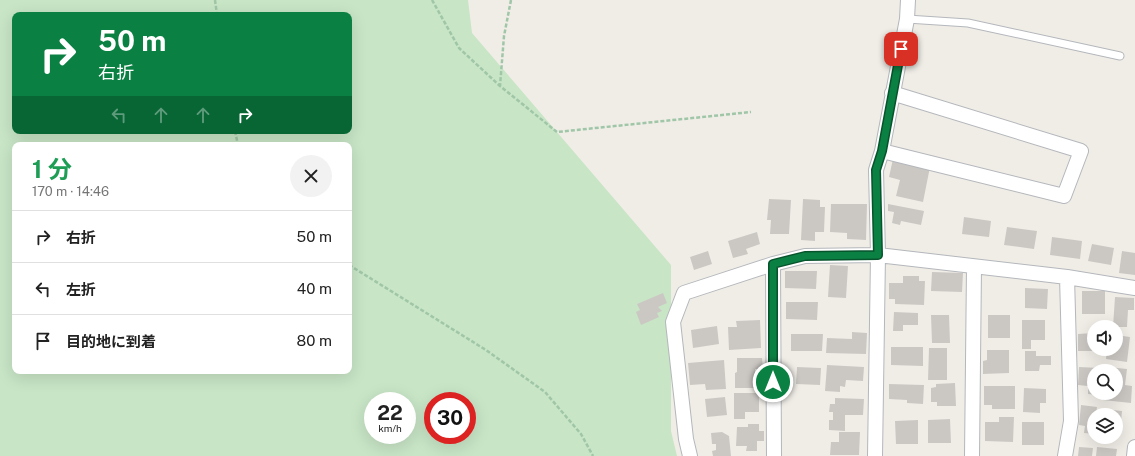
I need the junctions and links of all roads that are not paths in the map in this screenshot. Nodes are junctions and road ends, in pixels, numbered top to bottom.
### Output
1 (908, 0) edge
2 (907, 19) junction
3 (1120, 56) dead end
4 (892, 93) junction
5 (882, 151) junction
6 (878, 255) junction
7 (773, 264) junction
8 (974, 267) junction
9 (1067, 277) junction
10 (1135, 288) edge
11 (1135, 447) edge
12 (690, 456) edge
13 (774, 456) edge
14 (875, 456) edge
15 (972, 456) edge
16 (1065, 456) edge
17 (1134, 456) edge

1 - 2 street
2 - 3 lane
2 - 4 street
4 - 5 street
4 - 5 street
5 - 6 street
6 - 7 street
6 - 8 street
6 - 14 street
7 - 12 street
7 - 13 street
8 - 9 street
8 - 15 street
9 - 10 street
9 - 16 street
11 - 17 street

